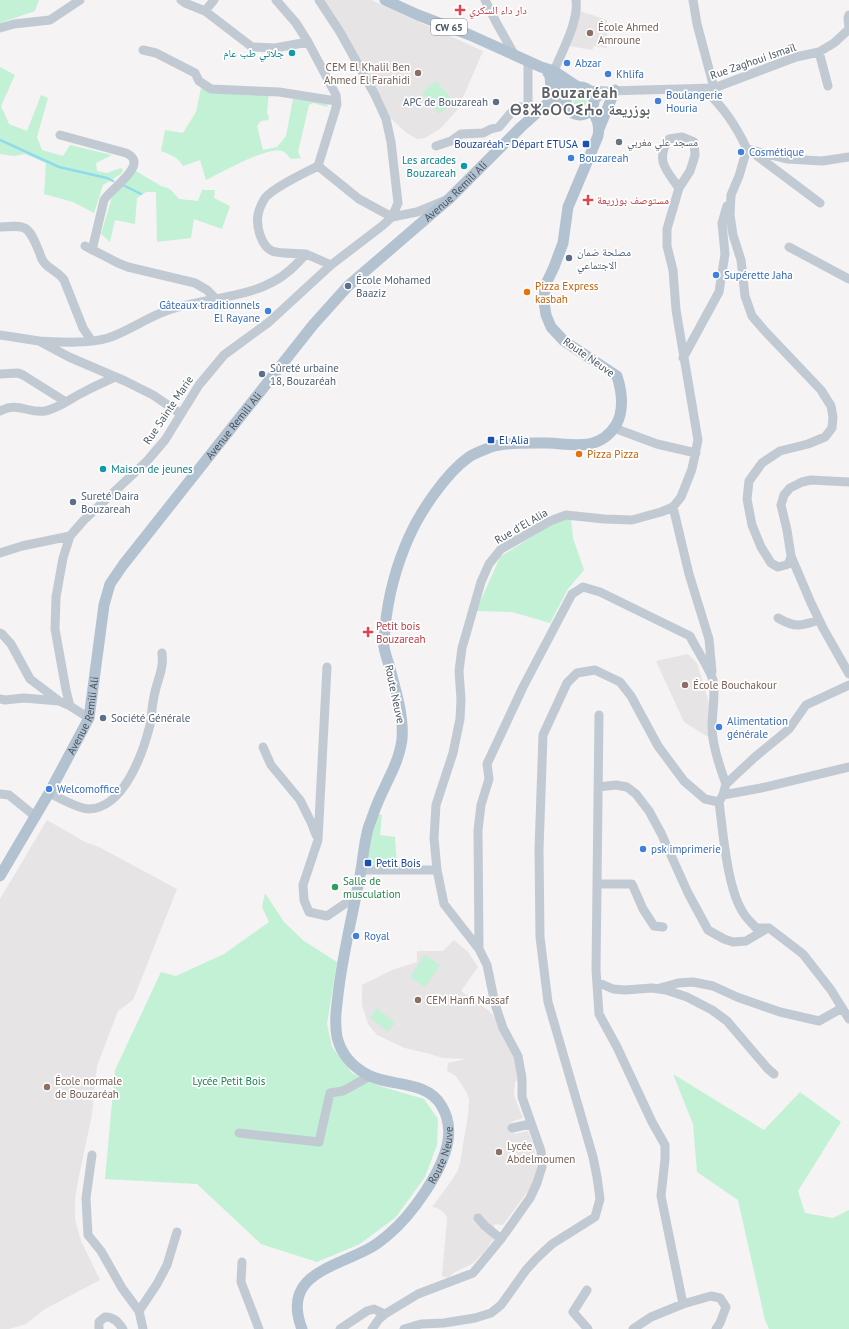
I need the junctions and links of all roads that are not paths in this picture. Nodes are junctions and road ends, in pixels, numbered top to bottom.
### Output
1 (80, 0) edge
2 (181, 0) edge
3 (214, 0) edge
4 (276, 0) edge
5 (320, 0) edge
6 (385, 0) edge
7 (485, 0) edge
8 (576, 0) edge
9 (693, 0) edge
10 (206, 11) junction
11 (849, 15) edge
12 (0, 28) edge
13 (849, 29) edge
14 (308, 42) junction
15 (143, 50) dead end
16 (819, 52) junction
17 (514, 54) junction
18 (528, 61) junction
19 (552, 73) junction
20 (828, 86) dead end
21 (583, 88) junction
22 (709, 88) junction
23 (612, 91) junction
24 (567, 100) junction
25 (336, 101) junction
26 (548, 103) junction
27 (589, 108) junction
28 (598, 133) junction
29 (60, 135) dead end
30 (436, 146) dead end
31 (748, 149) junction
32 (849, 157) edge
33 (318, 166) junction
34 (679, 188) junction
35 (731, 195) junction
36 (450, 198) junction
37 (820, 203) dead end
38 (392, 217) junction
39 (0, 227) edge
40 (790, 247) dead end
41 (306, 254) junction
42 (331, 265) junction
43 (849, 279) edge
44 (215, 298) junction
45 (0, 335) edge
46 (91, 340) junction
47 (39, 342) junction
48 (684, 358) junction
49 (0, 374) edge
50 (115, 377) junction
51 (66, 402) junction
52 (0, 411) edge
53 (181, 414) junction
54 (614, 428) junction
55 (696, 453) junction
56 (849, 482) edge
57 (673, 507) junction
58 (70, 536) junction
59 (0, 553) edge
60 (790, 556) junction
61 (778, 618) dead end
62 (819, 620) junction
63 (0, 633) edge
64 (162, 653) dead end
65 (327, 667) dead end
66 (849, 674) edge
67 (713, 681) junction
68 (849, 685) edge
69 (0, 699) edge
70 (59, 701) junction
71 (70, 706) junction
72 (599, 715) dead end
73 (89, 718) junction
74 (263, 746) dead end
75 (849, 766) edge
76 (726, 784) junction
77 (598, 787) junction
78 (49, 793) junction
79 (0, 794) edge
80 (721, 798) junction
81 (36, 817) junction
82 (318, 840) junction
83 (361, 870) junction
84 (437, 870) junction
85 (0, 876) edge
86 (597, 884) junction
87 (355, 896) junction
88 (663, 927) dead end
89 (769, 928) junction
90 (479, 949) junction
91 (597, 982) junction
92 (656, 989) junction
93 (842, 1008) junction
94 (849, 1019) edge
95 (774, 1074) dead end
96 (370, 1076) junction
97 (530, 1124) junction
98 (512, 1128) dead end
99 (238, 1133) dead end
100 (92, 1154) dead end
101 (478, 1218) dead end
102 (177, 1232) dead end
103 (501, 1239) junction
104 (242, 1262) dead end
105 (587, 1290) dead end
106 (683, 1304) junction
107 (139, 1311) junction
108 (385, 1314) junction
109 (99, 1329) edge
110 (122, 1329) edge
111 (143, 1329) edge
112 (259, 1329) edge
113 (302, 1329) edge
114 (340, 1329) edge
115 (372, 1329) edge
116 (404, 1329) edge
117 (588, 1329) edge
118 (633, 1329) edge
119 (716, 1329) edge

1 - 12 street
2 - 10 street
3 - 10 street
4 - 14 street
5 - 38 street
6 - 17 main road, CW 65
7 - 17 street
8 - 19 street
9 - 22 street
10 - 14 street
11 - 13 street
13 - 16 street, Rue Zaghoui Ismaïl
14 - 25 street
15 - 25 street
16 - 20 street
16 - 22 street, Rue Zaghoui Ismaïl
17 - 18 main road, CW 65
18 - 19 main road, CW 65
18 - 30 street
19 - 21 main road
19 - 24 main road
19 - 26 main road
21 - 23 street, Rue Zaghoui Ismaïl
21 - 24 main road
21 - 27 main road
22 - 23 street, Rue Zaghoui Ismaïl
22 - 31 street
23 - 27 street
23 - 28 main road
24 - 26 main road, Avenue Remili Ali
24 - 27 main road
25 - 33 street
26 - 36 main road, Avenue Remili Ali
27 - 28 main road
28 - 54 main road, Route Neuve
29 - 44 street
31 - 32 street
31 - 35 street
31 - 37 street
33 - 38 street
33 - 41 street
34 - 34 street
34 - 48 street
35 - 48 street
35 - 60 street
36 - 38 street, Rue Sainte Marie
36 - 73 main road, Avenue Remili Ali
38 - 42 street, Rue Sainte Marie
39 - 46 street
40 - 43 street
41 - 42 street
41 - 44 street
42 - 53 street, Rue Sainte Marie
44 - 46 street
45 - 47 street
46 - 47 street
47 - 50 street
48 - 55 street
49 - 51 street
50 - 51 street
50 - 53 street
51 - 52 street
53 - 58 street, Rue Sainte Marie
54 - 55 street
54 - 83 main road, Route Neuve
55 - 57 street
56 - 60 street
57 - 67 street
57 - 84 street, Rue d'El Alia
58 - 59 street
58 - 71 street, Rue Sainte Marie
60 - 62 street
61 - 62 street
62 - 66 street
63 - 70 street
64 - 78 street
65 - 82 street
67 - 76 street
67 - 90 street
68 - 76 street
69 - 70 street
70 - 71 street
71 - 73 street
72 - 77 street
73 - 78 main road, Avenue Remili Ali
74 - 82 street
75 - 80 street
76 - 80 street
77 - 86 street
77 - 89 street
78 - 81 main road, Avenue Remili Ali
79 - 81 street
80 - 89 street
80 - 116 street
81 - 85 main road, Avenue Remili Ali
82 - 87 street
83 - 84 street
83 - 87 main road, Route Neuve
84 - 90 street, Rue d'El Alia
86 - 88 street
86 - 91 street
87 - 96 main road, Route Neuve
89 - 93 street
90 - 97 street
91 - 92 street
91 - 106 street
92 - 93 street
92 - 95 street
93 - 94 street
96 - 99 street
96 - 113 main road, Route Neuve
97 - 98 street
97 - 103 street
100 - 107 street
101 - 103 street
102 - 107 street
103 - 108 street
104 - 112 street
105 - 117 street
106 - 118 street
106 - 119 street
107 - 111 street
108 - 114 street
108 - 115 street
109 - 110 street

